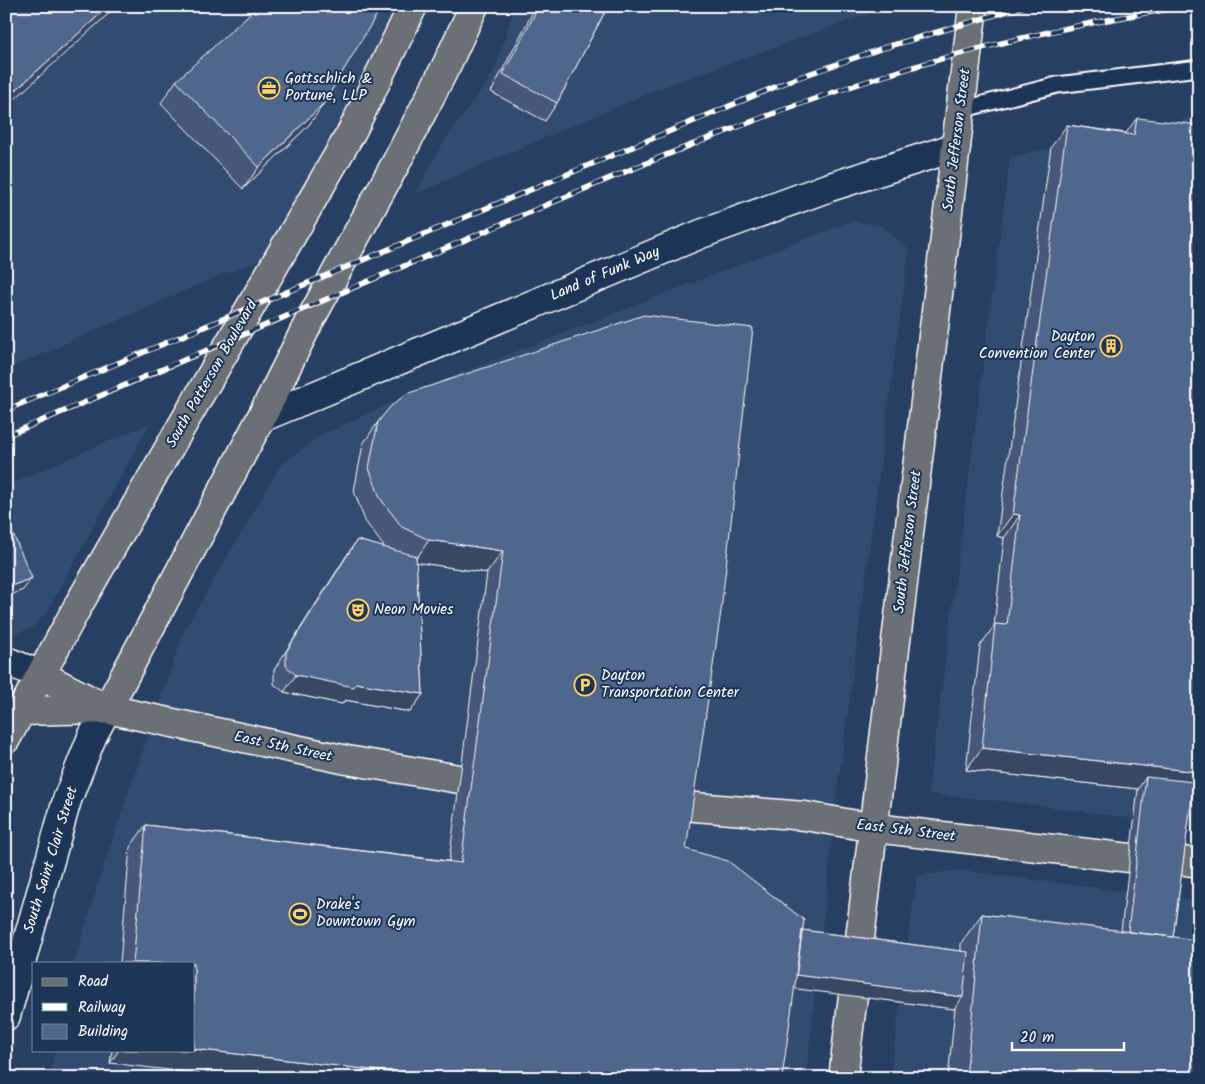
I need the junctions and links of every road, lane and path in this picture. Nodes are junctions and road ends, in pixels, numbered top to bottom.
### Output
1 (413, 6) edge
2 (474, 6) edge
3 (973, 6) edge
4 (1199, 68) edge
5 (960, 110) junction
6 (956, 147) junction
7 (261, 418) junction
8 (6, 661) edge
9 (41, 675) junction
10 (107, 709) junction
11 (13, 711) edge
12 (6, 739) edge
13 (459, 779) dead end
14 (682, 806) edge
15 (874, 828) junction
16 (1130, 858) dead end
17 (6, 1016) edge
18 (843, 1078) edge

1 - 9 main road, South Patterson Boulevard
2 - 7 main road
3 - 5 main road, South Jefferson Street
4 - 5 lane
5 - 6 main road, South Jefferson Street
6 - 7 street, Land of Funk Way
6 - 15 main road, South Jefferson Street
7 - 10 main road
8 - 9 street, East 5th Street
9 - 10 main road, East 5th Street
9 - 11 main road, South Patterson Boulevard
10 - 11 main road, East 5th Street
10 - 13 main road, East 5th Street
10 - 17 street, South Saint Clair Street
11 - 12 main road, South Patterson Boulevard
14 - 15 main road, East 5th Street
15 - 16 main road, East 5th Street
15 - 18 main road, South Jefferson Street

